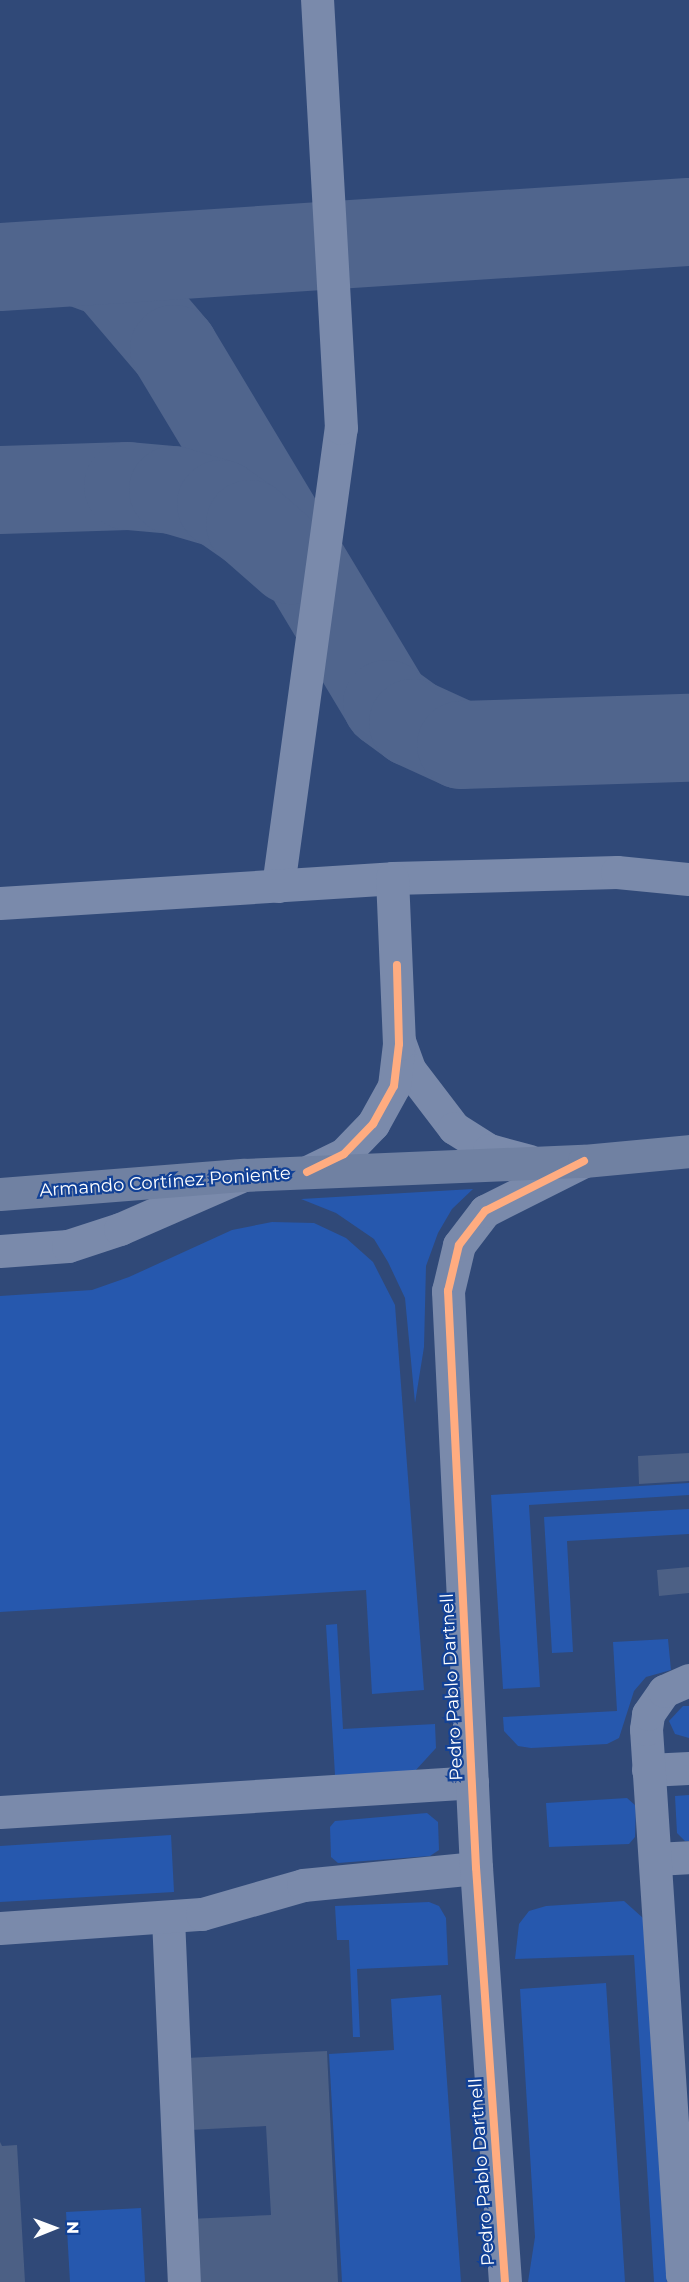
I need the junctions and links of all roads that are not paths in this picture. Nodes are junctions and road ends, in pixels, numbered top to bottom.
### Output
1 (317, 0) edge
2 (392, 878) junction
3 (689, 879) edge
4 (278, 886) junction
5 (0, 903) edge
6 (399, 1039) junction
7 (689, 1151) edge
8 (584, 1161) junction
9 (535, 1162) junction
10 (307, 1172) junction
11 (244, 1175) junction
12 (0, 1194) edge
13 (0, 1251) edge
14 (689, 1680) edge
15 (689, 1768) edge
16 (648, 1770) junction
17 (472, 1782) junction
18 (0, 1812) edge
19 (689, 1857) edge
20 (655, 1860) junction
21 (476, 1868) junction
22 (168, 1918) junction
23 (0, 1928) edge
24 (184, 2282) edge
25 (505, 2282) edge
26 (686, 2282) edge

1 - 4 street
2 - 3 street
2 - 4 street
2 - 6 street
4 - 5 street
6 - 9 street
6 - 10 street
7 - 8 highway, Armando Cortínez Poniente
8 - 9 highway, Armando Cortínez Poniente
8 - 17 street, Pedro Pablo Dartnell
9 - 10 highway, Armando Cortínez Poniente
10 - 11 highway, Armando Cortínez Poniente
11 - 12 highway, Armando Cortínez Poniente
11 - 13 street
14 - 16 street
15 - 16 street
16 - 20 street
17 - 18 street
17 - 21 street, Pedro Pablo Dartnell
19 - 20 street
20 - 26 street
21 - 22 street
21 - 25 street, Pedro Pablo Dartnell
22 - 23 street
22 - 24 street

